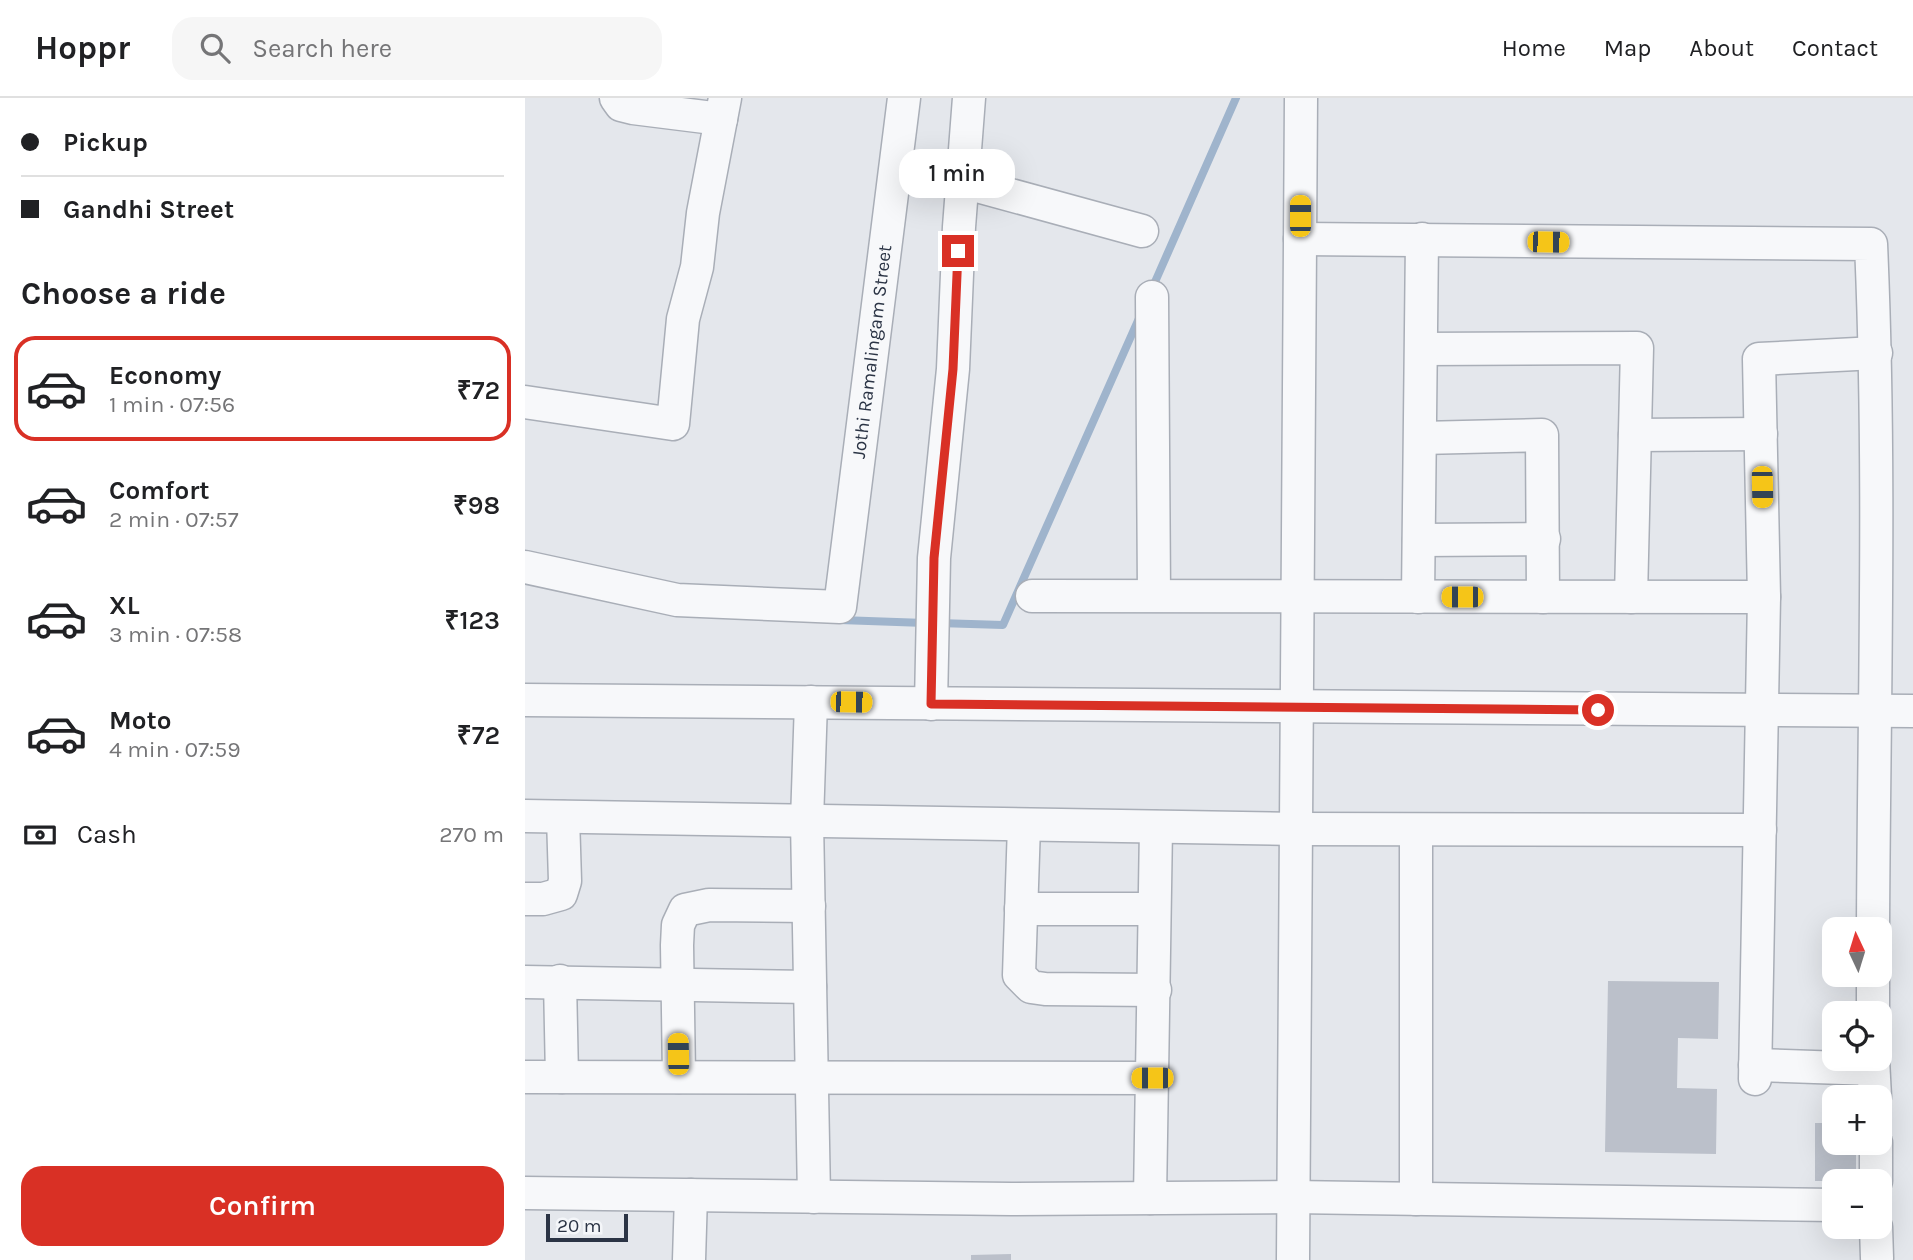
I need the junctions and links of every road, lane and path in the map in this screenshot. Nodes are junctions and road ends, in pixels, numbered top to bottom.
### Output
1 (616, 98) edge
2 (904, 98) edge
3 (969, 98) edge
4 (1301, 98) edge
5 (723, 108) edge
6 (963, 182) junction
7 (1142, 230) dead end
8 (1300, 239) junction
9 (1422, 239) junction
10 (1152, 297) dead end
11 (1422, 349) junction
12 (1876, 353) junction
13 (525, 402) edge
14 (1761, 434) junction
15 (1635, 435) junction
16 (1421, 438) junction
17 (1544, 539) junction
18 (1419, 540) junction
19 (525, 567) edge
20 (1032, 596) dead end
21 (1154, 596) junction
22 (1297, 597) junction
23 (1418, 597) junction
24 (1543, 597) junction
25 (1631, 597) junction
26 (1764, 597) junction
27 (525, 700) edge
28 (811, 702) junction
29 (931, 704) junction
30 (1296, 708) junction
31 (1874, 710) junction
32 (1762, 711) junction
33 (1913, 711) edge
34 (525, 816) edge
35 (563, 817) junction
36 (807, 821) junction
37 (1024, 825) junction
38 (1156, 827) junction
39 (1296, 830) junction
40 (1416, 830) junction
41 (1760, 830) junction
42 (525, 899) edge
43 (809, 906) junction
44 (1154, 908) junction
45 (1021, 909) junction
46 (1873, 917) edge
47 (525, 982) edge
48 (560, 982) junction
49 (678, 984) junction
50 (810, 987) junction
51 (1155, 990) junction
52 (1873, 1075) edge
53 (525, 1077) edge
54 (562, 1077) junction
55 (679, 1077) junction
56 (812, 1077) junction
57 (1152, 1078) junction
58 (525, 1193) edge
59 (691, 1195) junction
60 (814, 1197) junction
61 (1293, 1197) junction
62 (1150, 1198) junction
63 (1416, 1199) junction
64 (1822, 1205) edge
65 (1877, 1239) edge
66 (1877, 1258) edge
67 (689, 1260) edge
68 (1293, 1260) edge

1 - 5 street
2 - 19 street, Jothi Ramalingam Street
3 - 6 street
4 - 8 street
5 - 13 street
6 - 7 street
6 - 29 street
8 - 9 street
8 - 22 street
9 - 11 street
9 - 12 street
10 - 21 street
11 - 15 street
11 - 16 street
12 - 14 street
12 - 31 street
14 - 15 street
14 - 26 street
15 - 25 street
16 - 17 street
16 - 18 street
17 - 18 street
17 - 24 street
18 - 23 street
20 - 21 street
21 - 22 street
22 - 23 street
22 - 30 street
23 - 24 street
24 - 25 street
25 - 26 street
26 - 32 street
27 - 28 street
28 - 29 street
28 - 36 street
29 - 30 street
30 - 32 street
30 - 39 street
31 - 32 street
31 - 33 street
31 - 46 street
32 - 41 street
34 - 35 street
35 - 36 street
35 - 42 street
36 - 37 street
36 - 43 street
37 - 38 street
37 - 45 street
38 - 39 street
38 - 44 street
39 - 40 street
39 - 61 street
40 - 41 street
40 - 63 street
41 - 52 street
43 - 49 street
43 - 50 street
44 - 45 street
44 - 51 street
45 - 51 street
47 - 48 street
48 - 49 street
48 - 54 street
49 - 50 street
49 - 55 street
50 - 56 street
51 - 57 street
53 - 54 street
54 - 55 street
55 - 56 street
56 - 57 street
56 - 60 street
57 - 62 street
58 - 59 street
59 - 60 street
59 - 67 street
60 - 62 street
61 - 62 street
61 - 63 street
61 - 68 street
63 - 64 street
65 - 66 street

